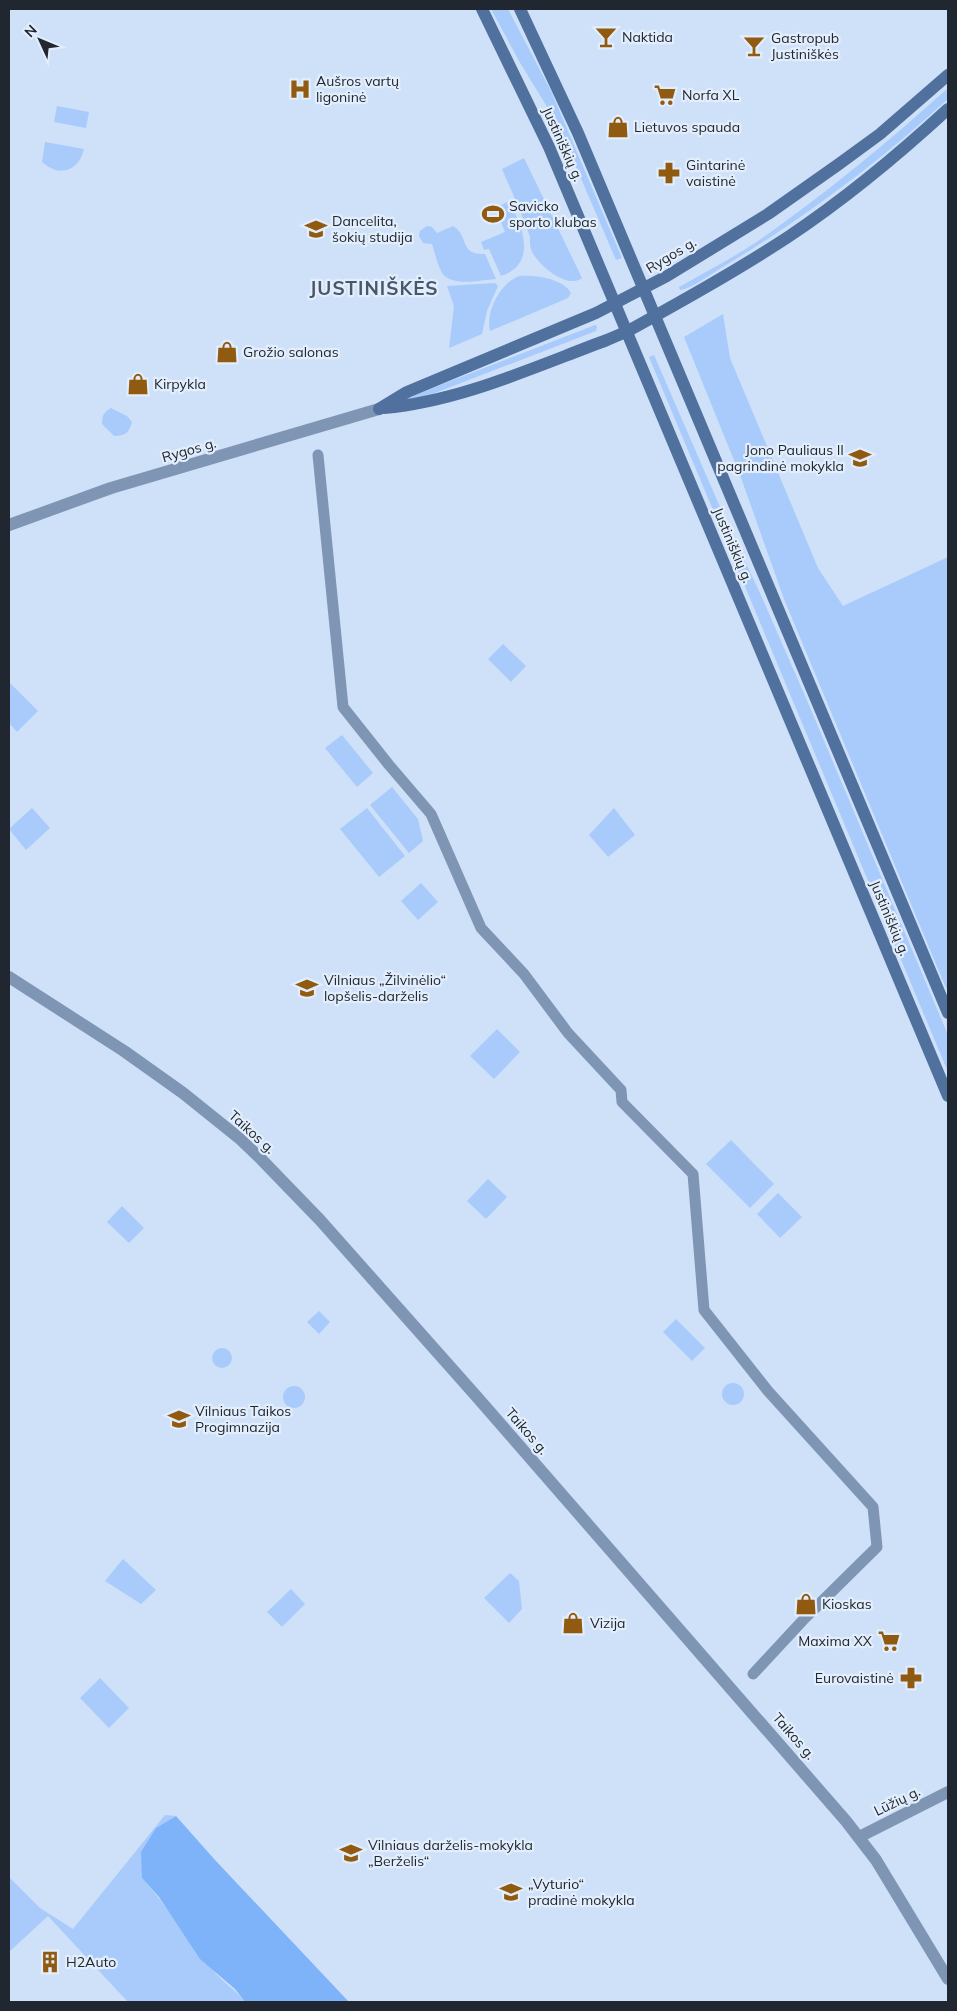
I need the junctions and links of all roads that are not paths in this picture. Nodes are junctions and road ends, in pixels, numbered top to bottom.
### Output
1 (482, 9) edge
2 (520, 9) edge
3 (948, 75) edge
4 (948, 109) edge
5 (644, 289) junction
6 (616, 304) junction
7 (656, 316) junction
8 (628, 331) junction
9 (378, 409) junction
10 (318, 455) dead end
11 (9, 525) edge
12 (9, 977) edge
13 (948, 1013) edge
14 (948, 1096) edge
15 (753, 1674) dead end
16 (948, 1792) edge
17 (859, 1837) junction
18 (948, 1980) edge

1 - 6 main road, Justiniškių g.
2 - 5 main road, Justiniškių g.
3 - 5 main road, Rygos g.
4 - 7 main road, Rygos g.
5 - 6 main road, Rygos g.
5 - 7 main road, Justiniškių g.
6 - 8 main road, Justiniškių g.
6 - 9 main road, Rygos g.
7 - 8 main road, Rygos g.
7 - 13 main road, Justiniškių g.
8 - 9 main road, Rygos g.
8 - 14 main road, Justiniškių g.
9 - 11 street, Rygos g.
10 - 15 street
12 - 17 street, Taikos g.
16 - 17 street, Lūžių g.
17 - 18 street, Taikos g.

